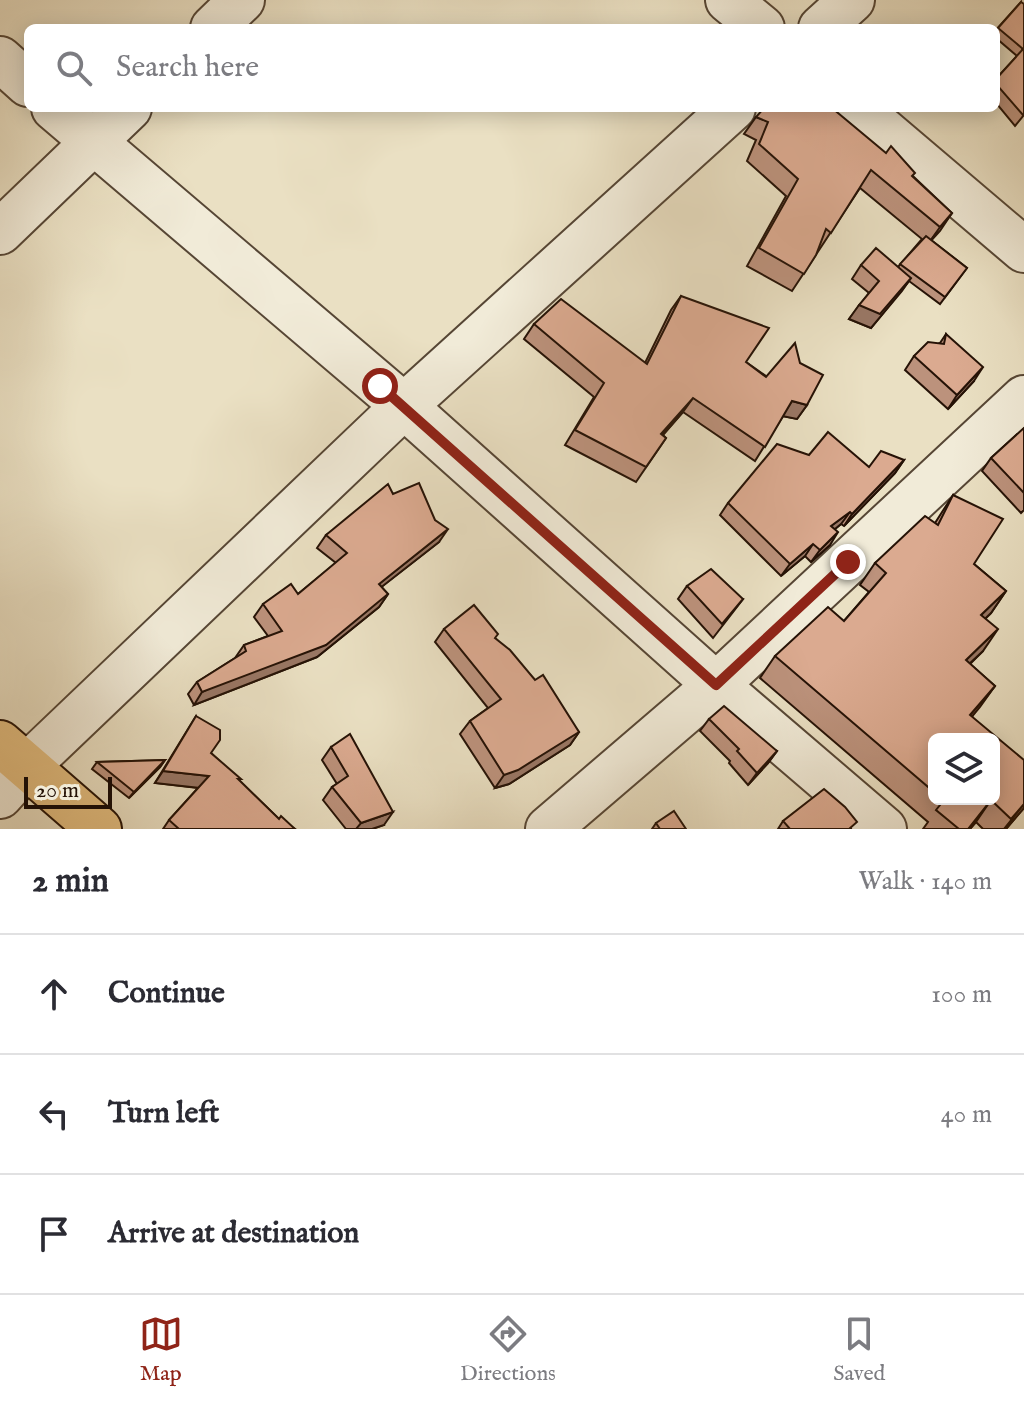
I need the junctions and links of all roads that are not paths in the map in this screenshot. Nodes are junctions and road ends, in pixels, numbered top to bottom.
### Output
1 (242, 0) edge
2 (728, 0) edge
3 (852, 0) edge
4 (217, 24) edge
5 (757, 24) edge
6 (825, 24) edge
7 (0, 59) edge
8 (24, 80) edge
9 (58, 112) edge
10 (125, 112) edge
11 (729, 112) edge
12 (862, 112) edge
13 (93, 143) junction
14 (0, 232) edge
15 (1024, 250) edge
16 (1024, 398) edge
17 (404, 406) junction
18 (716, 685) junction
19 (9, 768) edge
20 (99, 829) edge
21 (548, 829) edge
22 (884, 829) edge

1 - 4 street
2 - 5 street
3 - 6 street
7 - 8 street
9 - 13 street
10 - 13 street
11 - 17 street
12 - 15 street
13 - 14 street
13 - 17 street
16 - 18 street
17 - 18 street
17 - 19 street
18 - 21 street
18 - 22 street
19 - 20 main road

